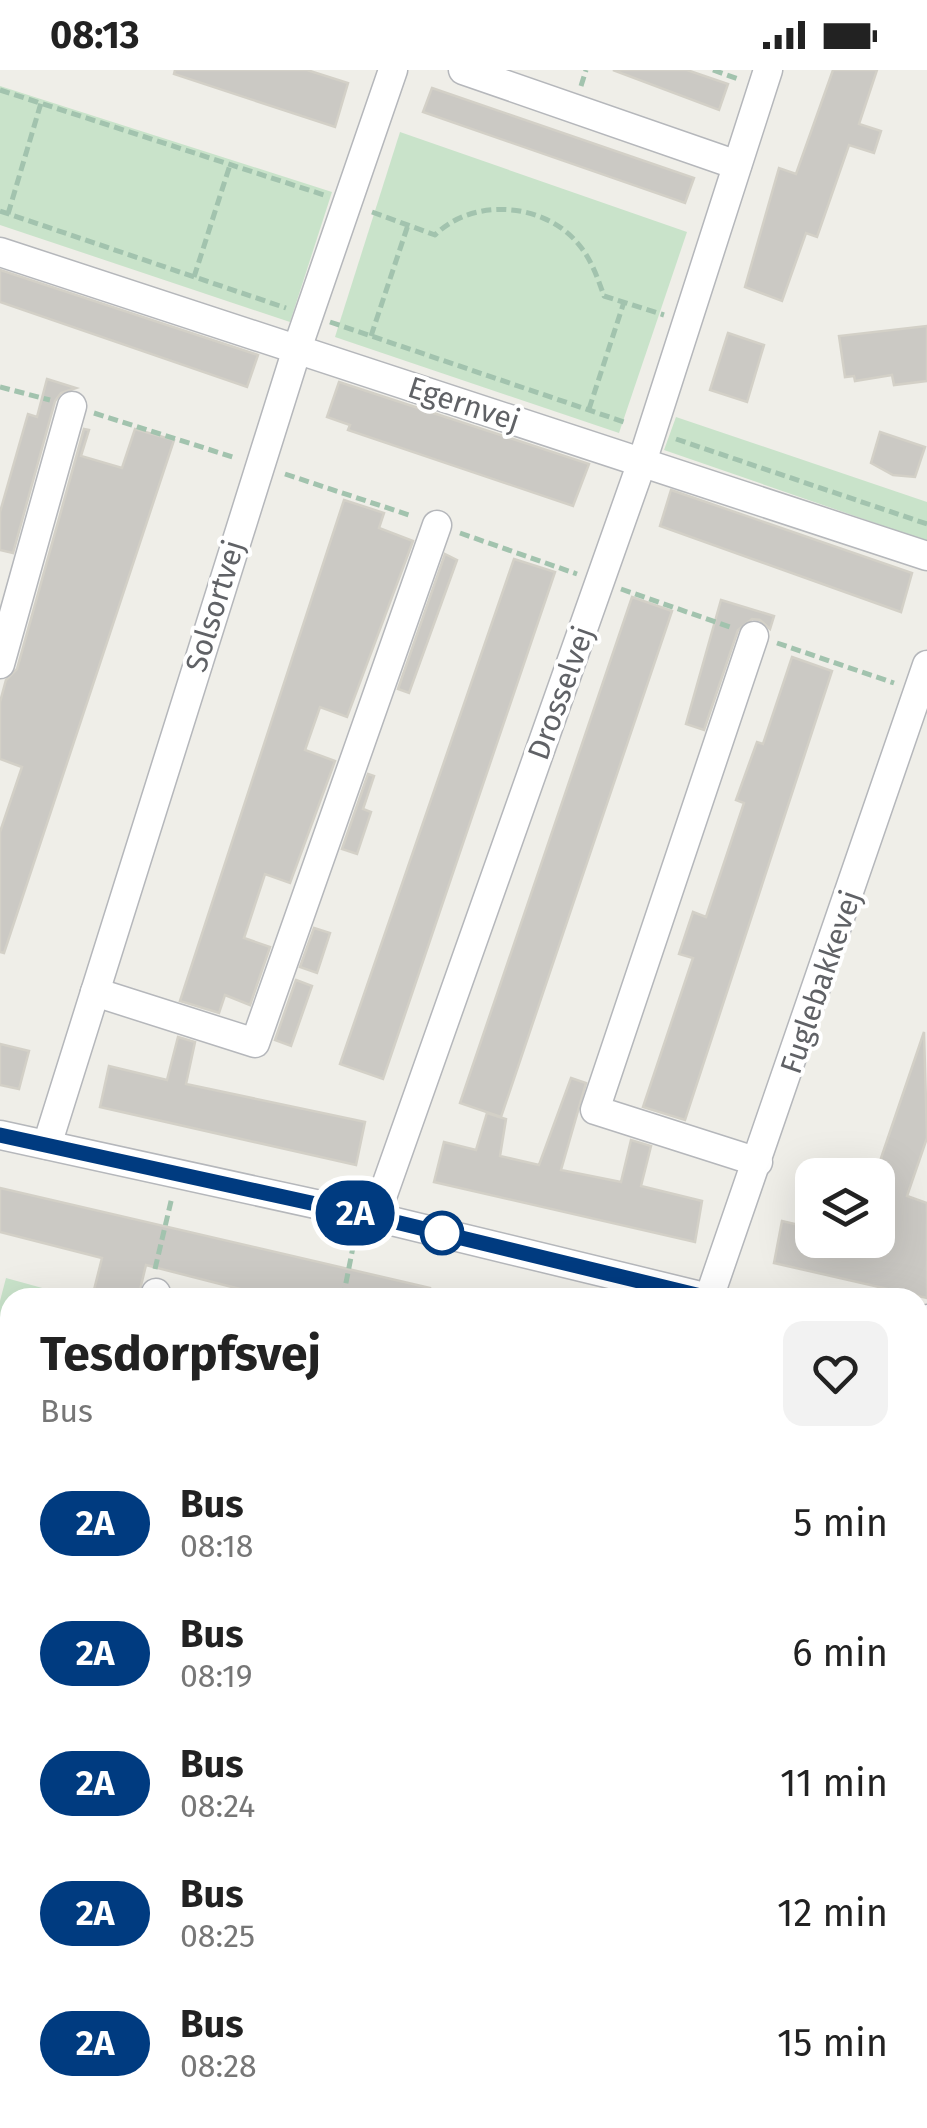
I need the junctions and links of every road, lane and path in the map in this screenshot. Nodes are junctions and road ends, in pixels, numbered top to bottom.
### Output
1 (392, 70) edge
2 (463, 70) edge
3 (768, 70) edge
4 (0, 90) edge
5 (41, 104) junction
6 (230, 165) junction
7 (737, 165) junction
8 (347, 203) junction
9 (8, 214) dead end
10 (408, 225) junction
11 (0, 252) edge
12 (194, 277) dead end
13 (624, 302) junction
14 (686, 322) junction
15 (370, 336) dead end
16 (296, 349) junction
17 (0, 387) edge
18 (72, 406) junction
19 (589, 410) dead end
20 (651, 431) junction
21 (642, 462) junction
22 (259, 466) junction
23 (437, 524) junction
24 (927, 524) edge
25 (927, 556) edge
26 (600, 582) junction
27 (754, 636) junction
28 (0, 664) edge
29 (923, 678) edge
30 (95, 992) junction
31 (0, 1135) edge
32 (46, 1146) junction
33 (758, 1162) junction
34 (178, 1174) junction
35 (367, 1216) junction
36 (158, 1255) dead end
37 (622, 1287) edge
38 (346, 1288) edge
39 (698, 1288) edge

1 - 8 street, Solsortvej
2 - 7 street
3 - 7 street, Drosselvej
4 - 5 path
5 - 6 path
5 - 9 path
6 - 8 path
6 - 12 path
7 - 14 street, Drosselvej
8 - 10 path
8 - 16 street, Solsortvej
10 - 13 path
10 - 15 path
11 - 16 street, Egernvej
13 - 14 path
13 - 19 path
14 - 20 street, Drosselvej
16 - 21 street, Egernvej
16 - 22 street, Solsortvej
17 - 18 path
18 - 22 path
18 - 28 street
20 - 21 street, Drosselvej
20 - 24 path
21 - 25 street, Egernvej
21 - 26 street, Drosselvej
22 - 23 path
22 - 30 street, Solsortvej
23 - 26 path
23 - 30 street
26 - 27 path
26 - 35 street, Drosselvej
27 - 29 path
27 - 33 street
29 - 33 street, Fuglebakkevej
30 - 32 street, Solsortvej
31 - 32 street
32 - 34 street
33 - 39 street, Fuglebakkevej
34 - 35 street
34 - 36 path
35 - 37 street
35 - 38 path

